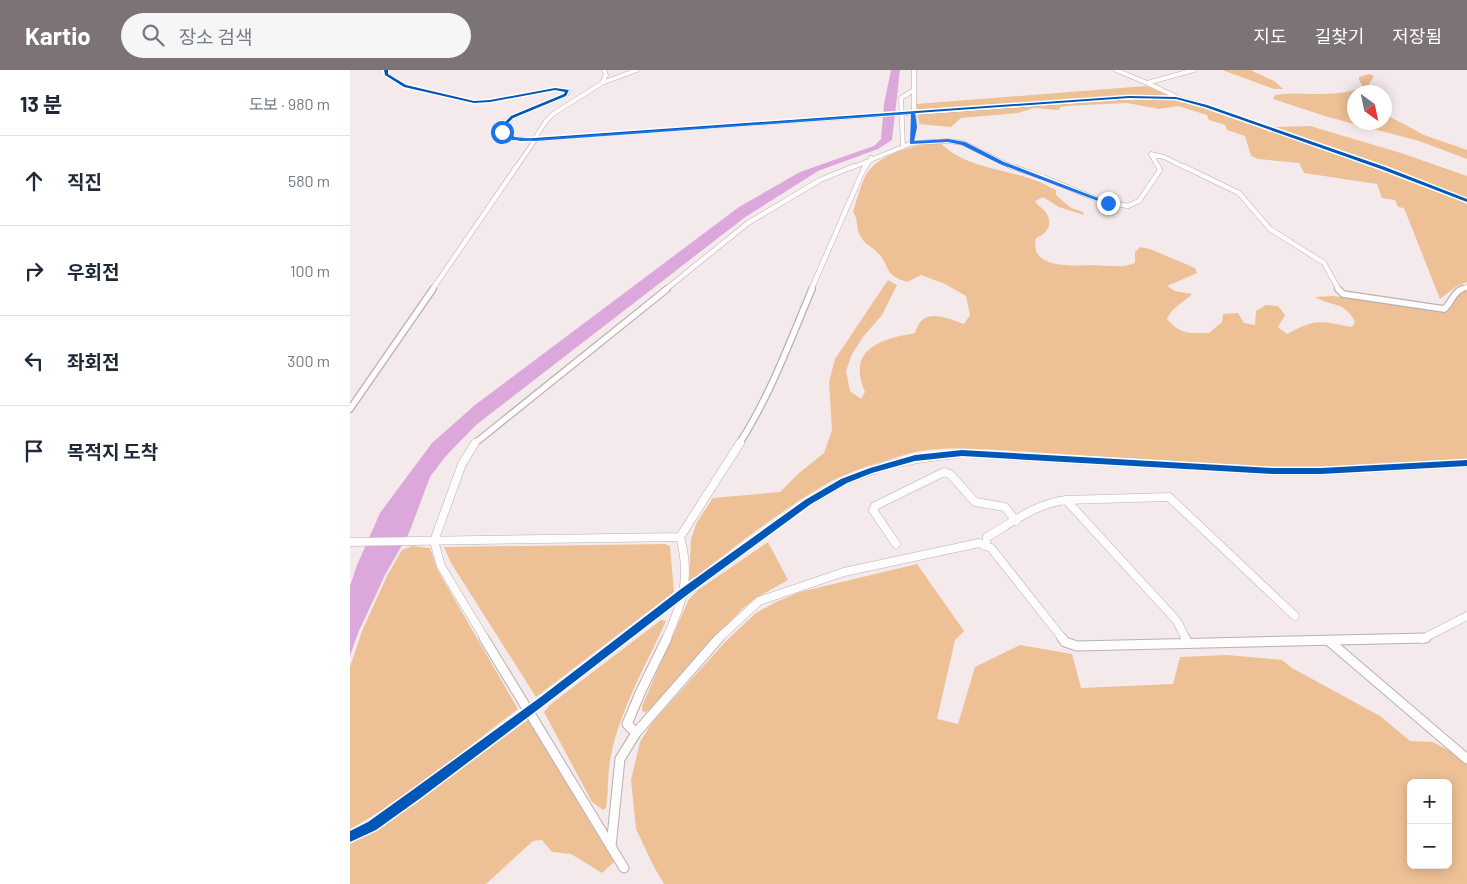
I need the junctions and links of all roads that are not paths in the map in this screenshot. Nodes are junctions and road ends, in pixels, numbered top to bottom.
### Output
1 (386, 70) edge
2 (604, 70) edge
3 (636, 70) edge
4 (914, 70) edge
5 (1116, 70) edge
6 (1194, 70) edge
7 (605, 76) junction
8 (617, 78) junction
9 (602, 83) junction
10 (1147, 83) junction
11 (914, 90) junction
12 (1176, 98) junction
13 (903, 113) junction
14 (913, 113) junction
15 (534, 140) junction
16 (912, 143) junction
17 (903, 147) junction
18 (871, 158) junction
19 (1467, 201) edge
20 (1467, 287) edge
21 (350, 409) edge
22 (1467, 463) edge
23 (1066, 500) junction
24 (1016, 520) junction
25 (680, 537) junction
26 (434, 541) junction
27 (350, 542) edge
28 (896, 544) dead end
29 (985, 546) junction
30 (684, 592) junction
31 (1296, 616) dead end
32 (1467, 616) edge
33 (1329, 641) junction
34 (1187, 642) junction
35 (636, 733) junction
36 (1467, 759) edge
37 (350, 837) edge
38 (611, 847) junction
39 (624, 868) dead end

1 - 15 street
2 - 7 street
3 - 8 street
4 - 11 street
5 - 10 street
6 - 10 street
7 - 8 street
7 - 9 street
8 - 9 street
9 - 15 street
10 - 12 street
11 - 13 street
11 - 14 street
12 - 14 street
12 - 19 street
13 - 14 street
13 - 15 street
13 - 17 street
14 - 16 street
15 - 21 street
16 - 17 street
16 - 20 street
17 - 18 street
18 - 25 street
18 - 26 street
22 - 30 street
23 - 24 street
23 - 31 street
23 - 34 street
24 - 28 street
24 - 29 street
25 - 26 street
25 - 30 street
26 - 27 street
26 - 38 street
29 - 34 street
29 - 35 street
30 - 35 street
30 - 37 street, bridge
32 - 33 street
33 - 34 street
33 - 36 street
35 - 38 street
38 - 39 street

